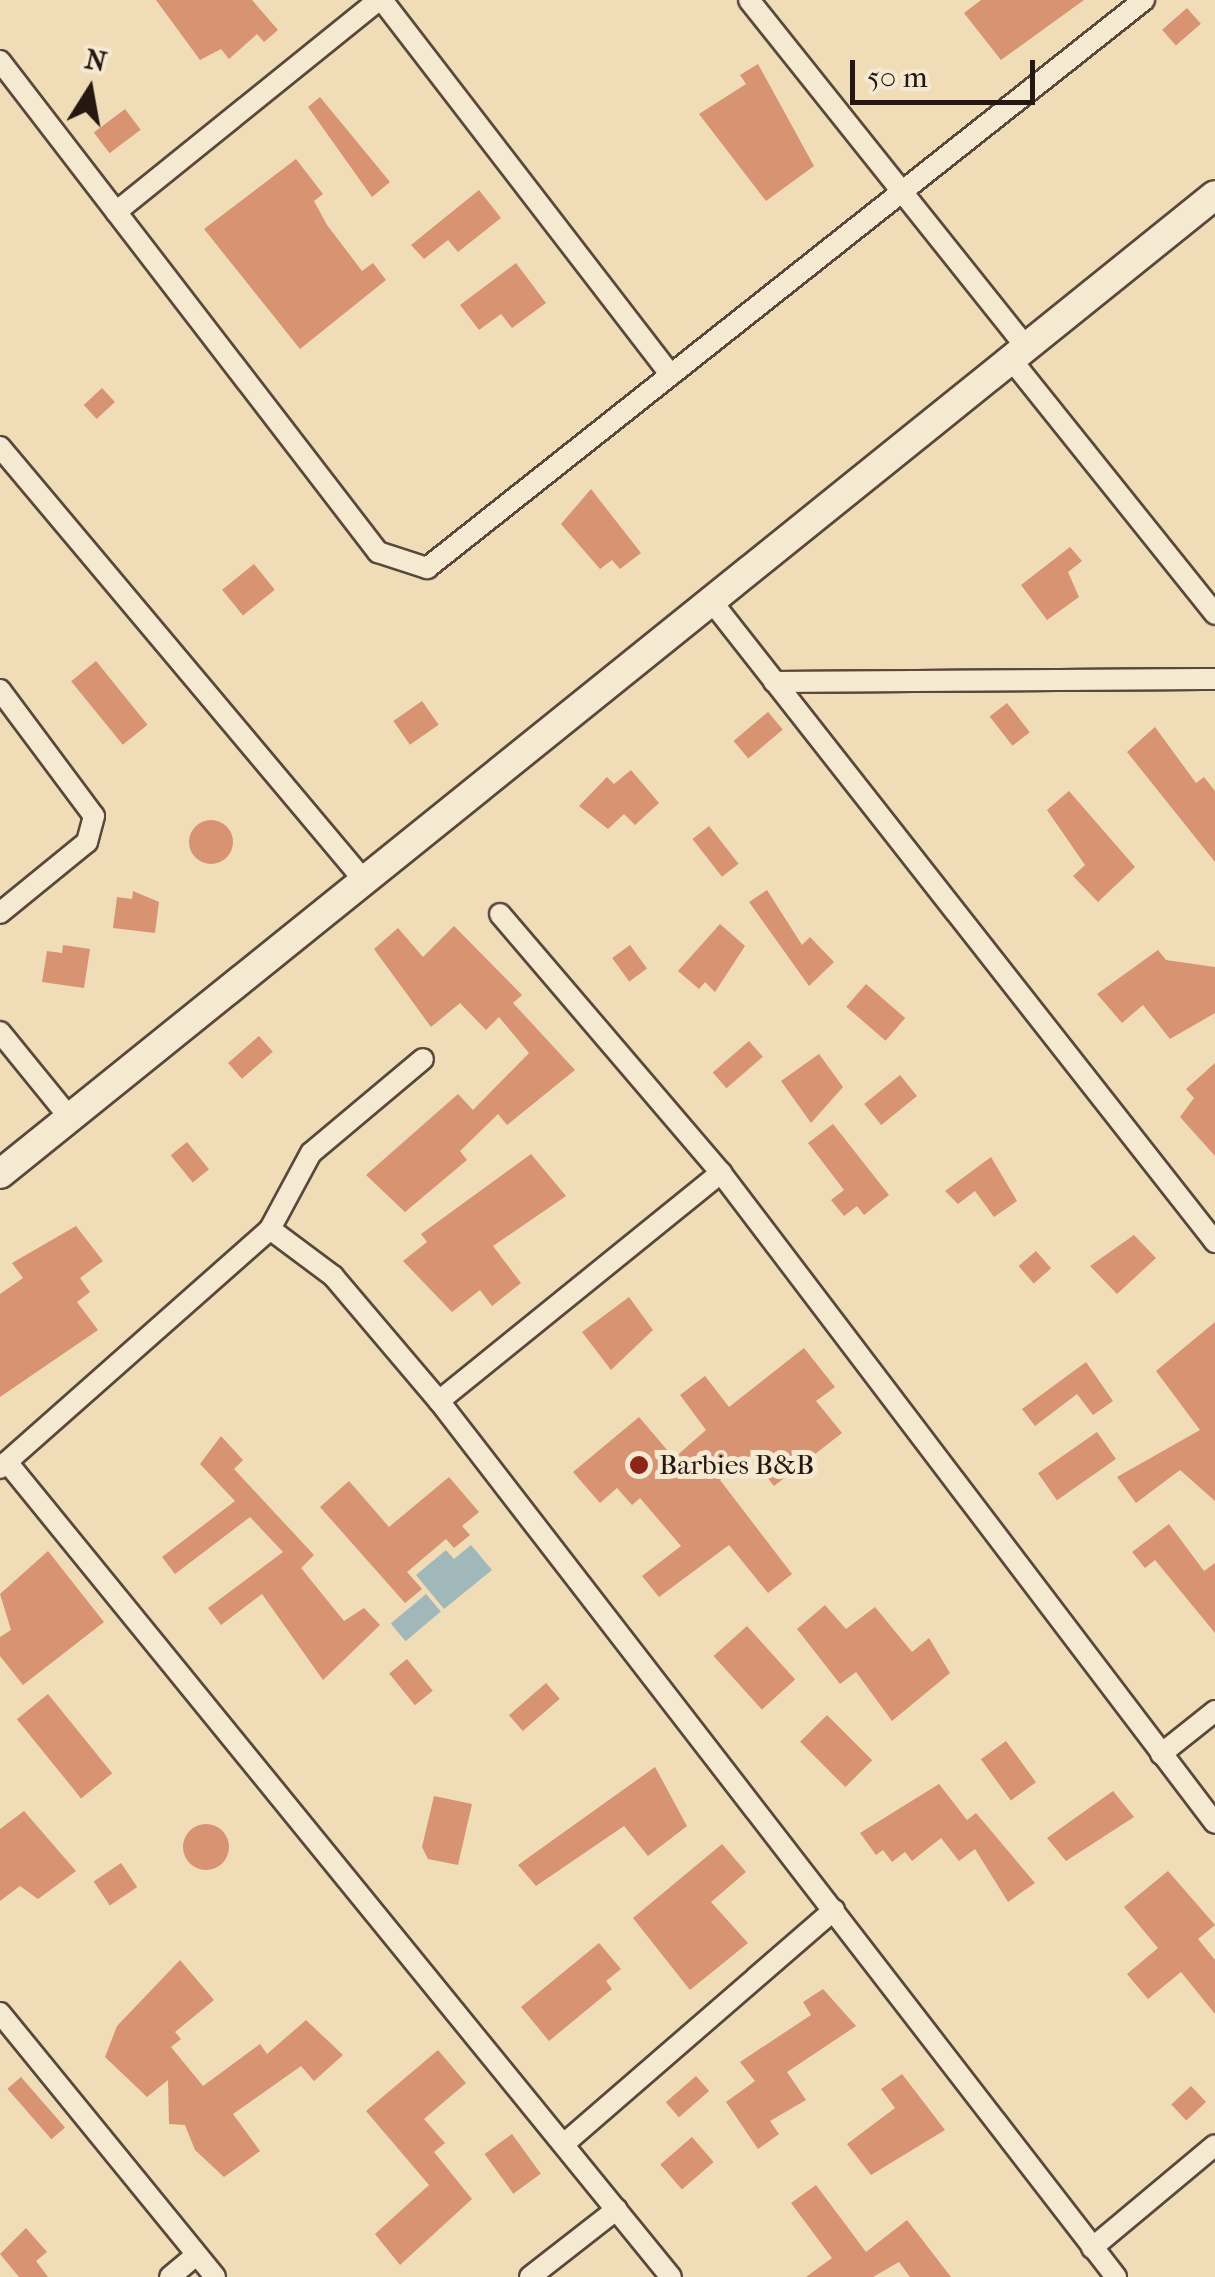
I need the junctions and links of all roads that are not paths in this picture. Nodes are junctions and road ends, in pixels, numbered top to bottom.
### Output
1 (380, 0) edge
2 (750, 0) edge
3 (1137, 2) edge
4 (0, 62) edge
5 (899, 194) junction
6 (1215, 195) edge
7 (116, 212) junction
8 (1018, 352) junction
9 (670, 376) junction
10 (0, 447) edge
11 (709, 598) junction
12 (1215, 614) edge
13 (1215, 679) edge
14 (774, 682) junction
15 (0, 690) edge
16 (362, 878) junction
17 (0, 912) edge
18 (500, 914) dead end
19 (0, 1032) edge
20 (423, 1059) dead end
21 (70, 1118) junction
22 (722, 1173) junction
23 (0, 1174) edge
24 (270, 1229) junction
25 (1215, 1242) edge
26 (439, 1401) junction
27 (4, 1465) edge
28 (1215, 1710) edge
29 (1161, 1754) junction
30 (1215, 1823) edge
31 (834, 1910) junction
32 (0, 2013) edge
33 (564, 2143) junction
34 (1215, 2145) edge
35 (617, 2209) junction
36 (1092, 2248) junction
37 (196, 2255) junction
38 (170, 2277) edge
39 (215, 2277) edge
40 (530, 2277) edge
41 (671, 2277) edge
42 (1116, 2277) edge

1 - 7 street
1 - 9 street
2 - 5 street
3 - 5 street
4 - 7 street
5 - 8 street
5 - 9 street
6 - 8 street
7 - 9 street
8 - 11 street
8 - 12 street
10 - 16 street
11 - 14 street
11 - 16 street
13 - 14 street
14 - 25 street
15 - 17 street
16 - 21 street
18 - 22 street
19 - 21 street
20 - 24 street
21 - 23 street
22 - 26 street
22 - 29 street
24 - 26 street
24 - 27 street
26 - 31 street
27 - 33 street
28 - 29 street
29 - 30 street
31 - 33 street
31 - 36 street
32 - 37 street
33 - 35 street
34 - 36 street
35 - 40 street
35 - 41 street
36 - 42 street
37 - 38 street
37 - 39 street

